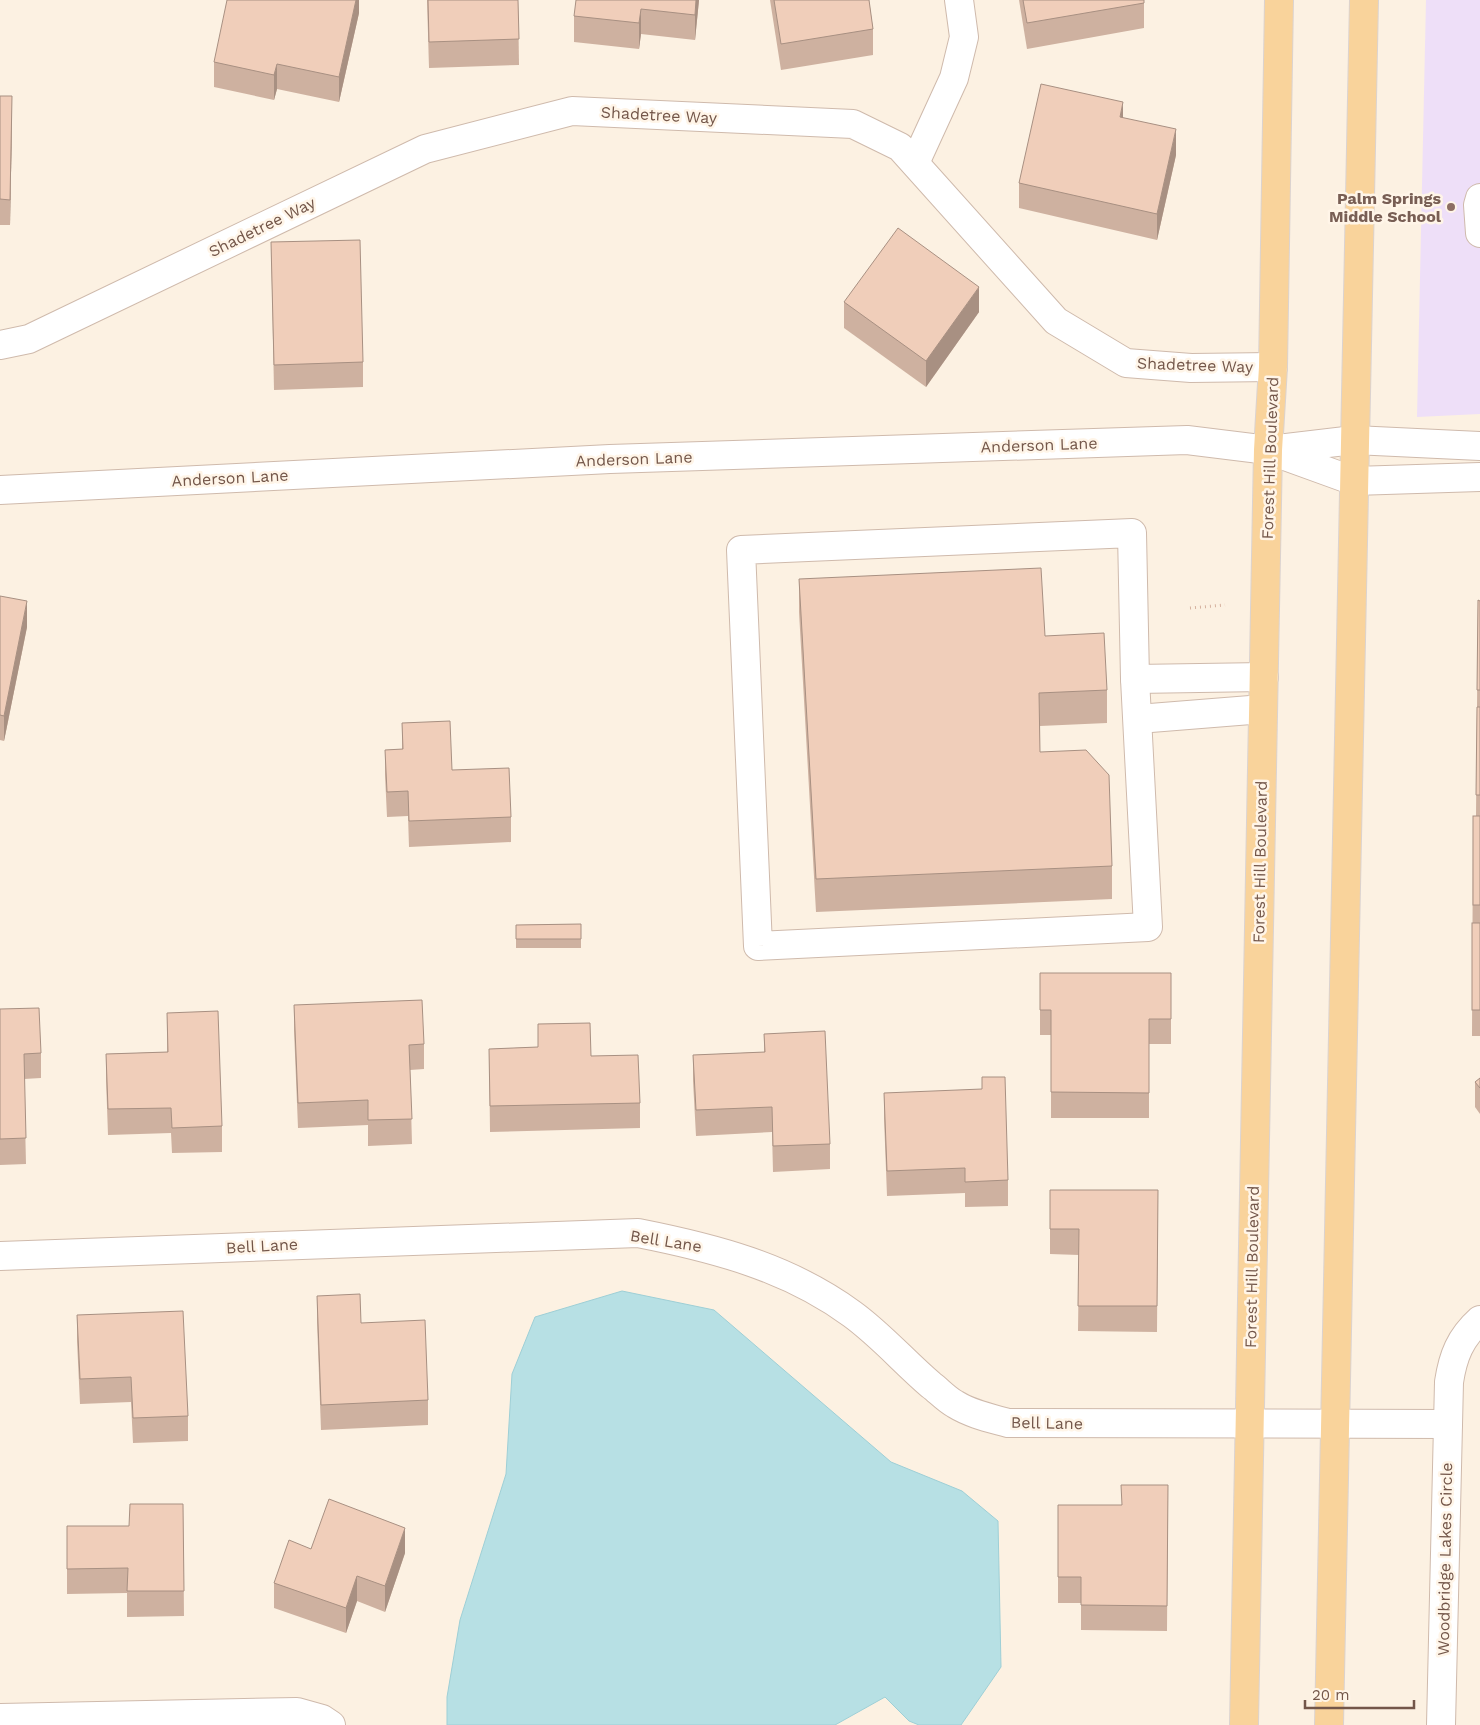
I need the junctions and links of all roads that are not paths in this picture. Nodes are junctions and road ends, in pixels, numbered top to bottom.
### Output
1 (959, 0) edge
2 (1279, 0) edge
3 (1364, 0) edge
4 (915, 163) junction
5 (1480, 198) edge
6 (1480, 233) edge
7 (0, 345) edge
8 (1273, 367) junction
9 (1354, 440) junction
10 (1480, 446) edge
11 (1268, 450) junction
12 (1480, 477) edge
13 (1354, 481) junction
14 (0, 490) edge
15 (1264, 677) junction
16 (1135, 680) junction
17 (1263, 709) junction
18 (1138, 719) junction
19 (0, 1256) edge
20 (1480, 1320) edge
21 (1250, 1424) junction
22 (1335, 1424) junction
23 (1448, 1424) junction
24 (0, 1718) edge
25 (331, 1725) edge
26 (1244, 1725) edge
27 (1329, 1725) edge
28 (1441, 1725) edge

1 - 4 street
2 - 8 main road, Forest Hill Boulevard
3 - 9 main road
4 - 7 street, Shadetree Way
4 - 8 street, Shadetree Way
5 - 6 street
8 - 11 main road, Forest Hill Boulevard
9 - 10 street
9 - 11 street
9 - 13 main road
11 - 13 street
11 - 14 street, Anderson Lane
11 - 15 main road, Forest Hill Boulevard
12 - 13 street
13 - 22 main road
15 - 16 street
15 - 17 main road, Forest Hill Boulevard
16 - 18 street
16 - 18 street
17 - 18 street
17 - 21 main road, Forest Hill Boulevard
19 - 21 street, Bell Lane
20 - 23 street, Woodbridge Lakes Circle
21 - 22 street
21 - 26 main road, Forest Hill Boulevard
22 - 23 street
22 - 27 main road
23 - 28 street, Woodbridge Lakes Circle
24 - 25 street

